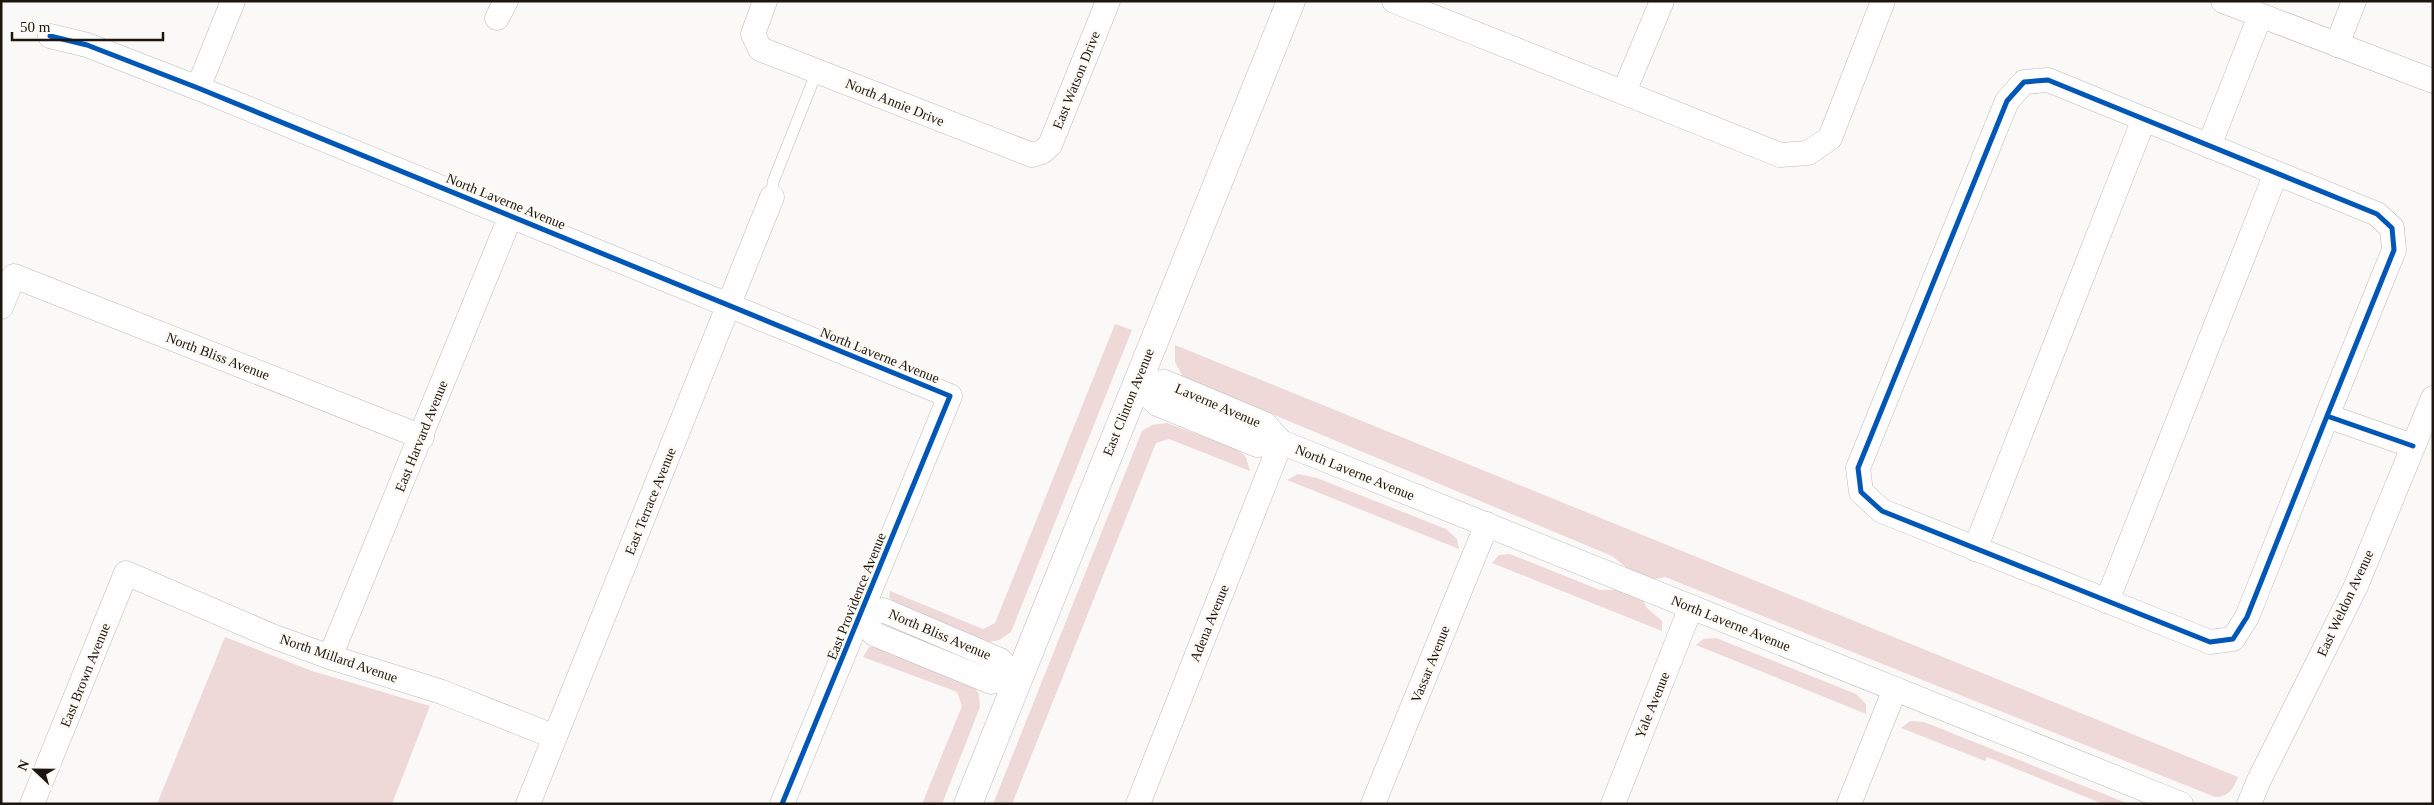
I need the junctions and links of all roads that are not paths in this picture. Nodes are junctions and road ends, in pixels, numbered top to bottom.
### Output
1 (233, 1) edge
2 (765, 1) edge
3 (1108, 1) edge
4 (1291, 1) edge
5 (1394, 1) edge
6 (1662, 1) edge
7 (1883, 1) edge
8 (2223, 1) edge
9 (2354, 1) edge
10 (1437, 9) edge
11 (2260, 16) junction
12 (50, 36) dead end
13 (2336, 46) junction
14 (817, 71) junction
15 (2433, 81) edge
16 (198, 88) junction
17 (1624, 92) junction
18 (2144, 119) junction
19 (2209, 146) junction
20 (1037, 154) joint
21 (2276, 173) junction
22 (772, 197) joint
23 (511, 215) junction
24 (729, 305) junction
25 (1, 307) edge
26 (1136, 383) junction
27 (950, 396) joint
28 (2433, 398) edge
29 (2327, 416) junction
30 (422, 437) junction
31 (1281, 442) junction
32 (2413, 446) junction
33 (1487, 524) junction
34 (1975, 548) junction
35 (126, 573) joint
36 (2107, 601) junction
37 (1692, 607) junction
38 (861, 615) junction
39 (330, 657) junction
40 (1016, 678) junction
41 (1895, 689) junction
42 (555, 737) junction
43 (32, 804) edge
44 (528, 804) edge
45 (782, 804) edge
46 (968, 804) edge
47 (1138, 804) edge
48 (1373, 804) edge
49 (1612, 804) edge
50 (1850, 804) edge
51 (2181, 804) edge
52 (2249, 804) edge

1 - 16 street
2 - 14 street, North Annie Drive
3 - 20 street, East Watson Drive
4 - 26 street, East Clinton Avenue
5 - 10 street
6 - 17 street
7 - 17 street
8 - 11 street
9 - 13 street
10 - 17 street
11 - 13 street
11 - 19 street
12 - 16 street, North Laverne Avenue
13 - 15 street
14 - 20 street, North Annie Drive
14 - 22 lane
16 - 23 street, North Laverne Avenue
18 - 19 street
18 - 34 street
18 - 34 street
19 - 21 street
21 - 29 street
21 - 36 street
22 - 24 street, East Terrace Avenue
23 - 24 street, North Laverne Avenue
23 - 30 street, East Harvard Avenue
24 - 27 street, North Laverne Avenue
24 - 42 street, East Terrace Avenue
25 - 30 street, North Bliss Avenue
26 - 31 street, Laverne Avenue
26 - 40 street, East Clinton Avenue
27 - 38 street, East Providence Avenue
28 - 32 street, East Weldon Avenue
29 - 32 street
29 - 36 street
30 - 39 street, East Harvard Avenue
31 - 33 street, North Laverne Avenue
31 - 47 street, Adena Avenue
32 - 52 street, East Weldon Avenue
33 - 37 street, North Laverne Avenue
33 - 48 street, Vassar Avenue
34 - 36 street
35 - 39 street, North Millard Avenue
35 - 43 street, East Brown Avenue
37 - 41 street, North Laverne Avenue
37 - 49 street, Yale Avenue
38 - 40 street, North Bliss Avenue
38 - 45 street, East Providence Avenue
39 - 42 street, North Millard Avenue
40 - 46 street, East Clinton Avenue
41 - 50 street
41 - 51 street, North Laverne Avenue
42 - 44 street, East Terrace Avenue

